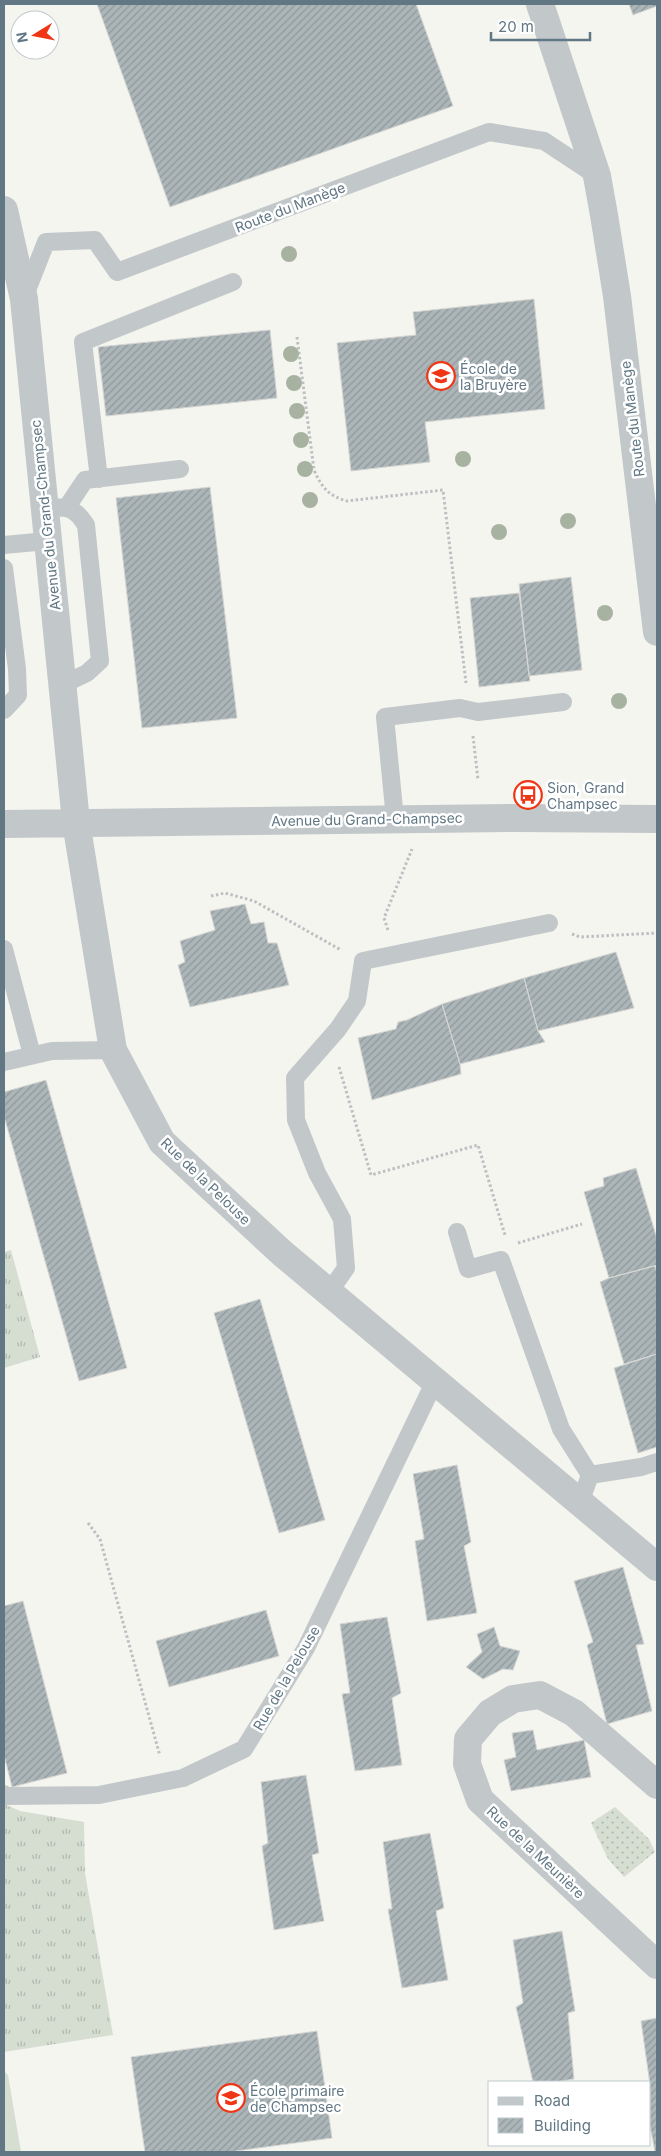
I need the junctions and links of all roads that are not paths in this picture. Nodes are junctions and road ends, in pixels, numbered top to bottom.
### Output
1 (540, 4) edge
2 (597, 176) junction
3 (4, 210) edge
4 (233, 282) dead end
5 (24, 299) junction
6 (180, 469) dead end
7 (99, 479) junction
8 (56, 508) junction
9 (47, 541) junction
10 (4, 545) edge
11 (4, 568) edge
12 (657, 632) edge
13 (62, 685) junction
14 (563, 702) dead end
15 (4, 710) edge
16 (396, 819) junction
17 (657, 819) edge
18 (76, 822) junction
19 (4, 824) edge
20 (549, 923) road end
21 (4, 949) edge
22 (113, 1050) junction
23 (32, 1055) junction
24 (4, 1062) edge
25 (457, 1232) dead end
26 (329, 1292) junction
27 (435, 1381) junction
28 (657, 1462) edge
29 (590, 1475) junction
30 (580, 1503) junction
31 (657, 1567) edge
32 (657, 1785) edge
33 (4, 1794) edge
34 (657, 1965) edge

1 - 2 street, Route du Manège
2 - 5 lane, Route du Manège
2 - 12 street, Route du Manège
3 - 5 street, Avenue du Grand-Champsec
4 - 7 lane
5 - 8 street, Avenue du Grand-Champsec
6 - 7 lane
7 - 8 lane
8 - 9 street, Avenue du Grand-Champsec
8 - 13 lane
9 - 10 lane
9 - 13 street, Avenue du Grand-Champsec
11 - 15 lane
13 - 18 street, Avenue du Grand-Champsec
14 - 16 lane
16 - 17 street, Avenue du Grand-Champsec
16 - 18 street, Avenue du Grand-Champsec
18 - 19 street, Avenue du Grand-Champsec
18 - 22 street, Rue de la Pelouse
20 - 26 lane
21 - 23 lane
22 - 23 lane
22 - 26 street, Rue de la Pelouse
23 - 24 lane
25 - 29 lane
26 - 27 street, Rue de la Pelouse
27 - 30 street, Rue de la Pelouse
27 - 33 lane, Rue de la Pelouse
28 - 29 lane
29 - 30 lane
30 - 31 street, Rue de la Pelouse
32 - 34 street, Rue de la Meunière

